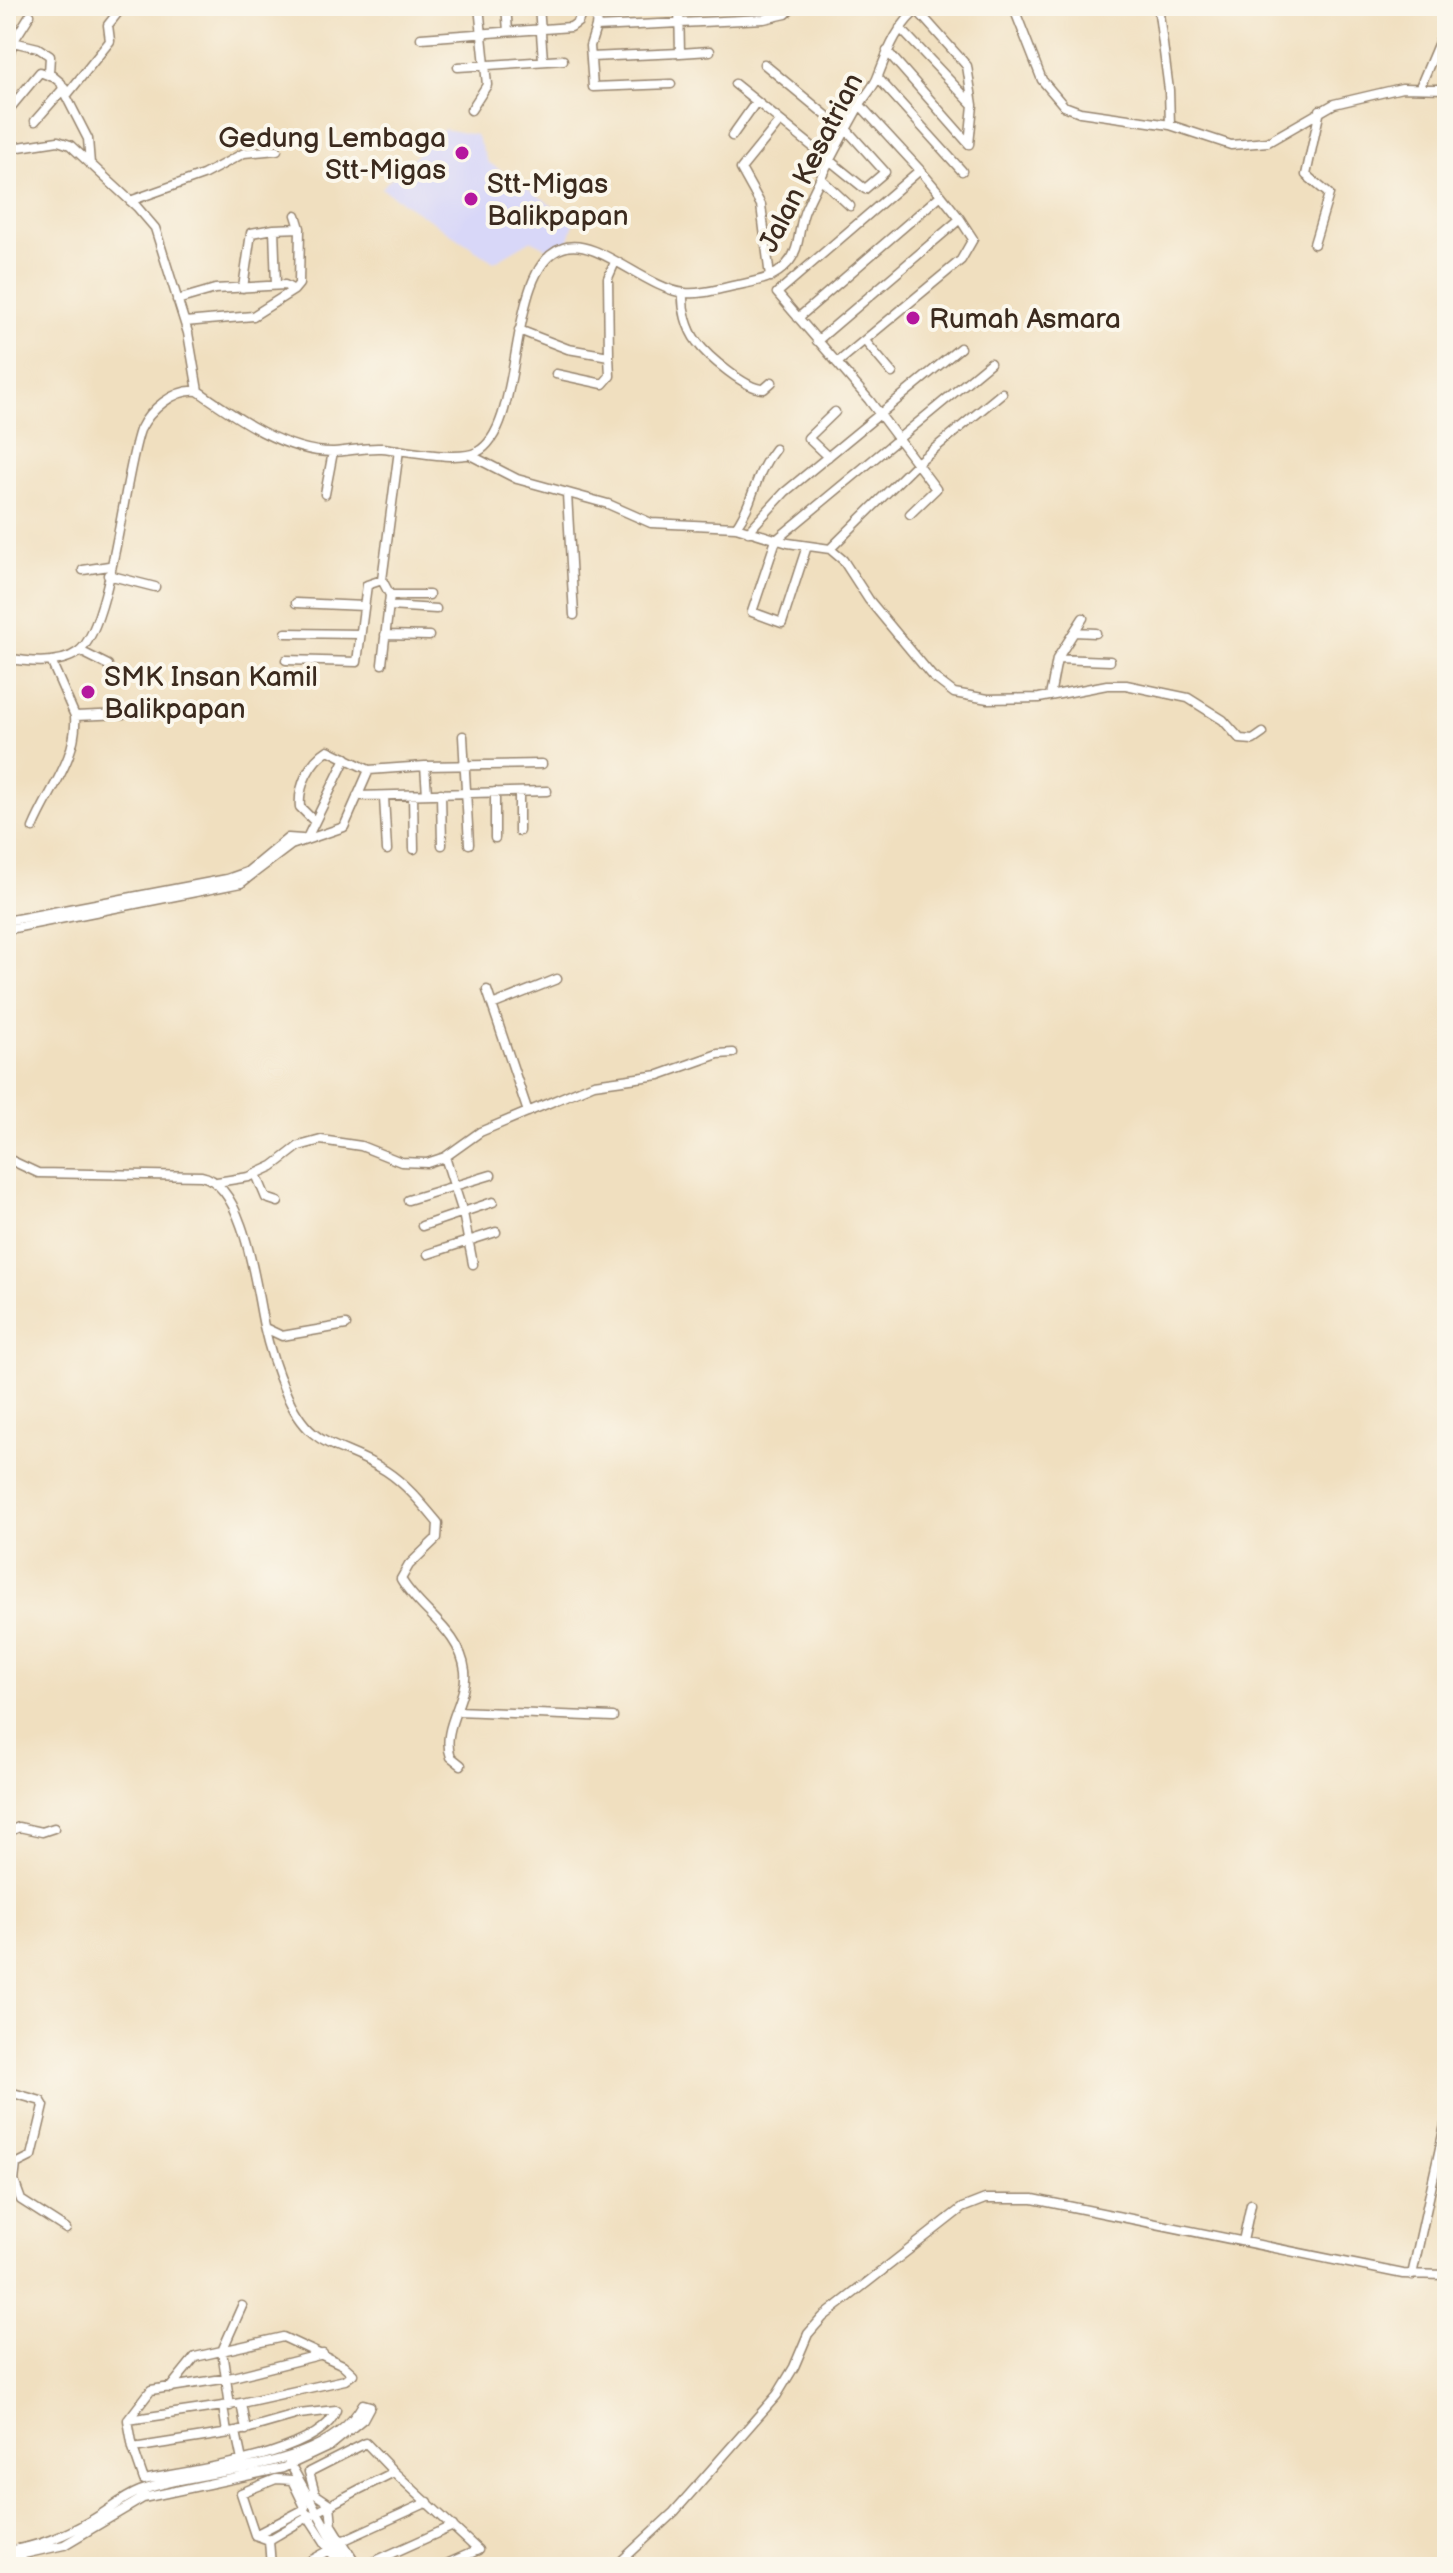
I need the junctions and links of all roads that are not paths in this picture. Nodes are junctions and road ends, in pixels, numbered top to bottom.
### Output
1 (123, 6) edge
2 (411, 6) edge
3 (448, 6) edge
4 (479, 6) edge
5 (506, 6) edge
6 (539, 6) edge
7 (584, 6) edge
8 (598, 6) edge
9 (679, 6) edge
10 (794, 6) edge
11 (1013, 6) edge
12 (1158, 6) edge
13 (1446, 6) edge
14 (914, 9) edge
15 (30, 15) dead end
16 (680, 24) junction
17 (596, 27) junction
18 (900, 28) junction
19 (540, 29) junction
20 (508, 31) junction
21 (481, 34) junction
22 (421, 38) dead end
23 (13, 42) junction
24 (710, 51) dead end
25 (887, 51) junction
26 (680, 53) junction
27 (591, 57) junction
28 (543, 60) junction
29 (563, 60) dead end
30 (6, 64) edge
31 (484, 64) junction
32 (764, 64) dead end
33 (458, 67) dead end
34 (53, 77) junction
35 (878, 78) junction
36 (671, 84) dead end
37 (735, 84) dead end
38 (1420, 87) junction
39 (1447, 89) edge
40 (65, 92) junction
41 (756, 102) junction
42 (860, 105) junction
43 (973, 105) junction
44 (471, 110) dead end
45 (1320, 110) junction
46 (6, 113) edge
47 (35, 121) dead end
48 (780, 121) junction
49 (1170, 125) junction
50 (845, 130) junction
51 (732, 136) dead end
52 (6, 149) edge
53 (277, 150) dead end
54 (831, 158) junction
55 (90, 165) junction
56 (920, 170) junction
57 (962, 171) dead end
58 (821, 179) junction
59 (941, 195) junction
60 (130, 201) junction
61 (850, 206) dead end
62 (296, 215) dead end
63 (960, 219) junction
64 (300, 228) junction
65 (274, 229) junction
66 (1314, 244) dead end
67 (615, 262) junction
68 (770, 277) junction
69 (276, 285) junction
70 (243, 288) junction
71 (294, 290) junction
72 (683, 293) junction
73 (177, 300) junction
74 (798, 318) junction
75 (185, 322) junction
76 (519, 330) junction
77 (817, 341) junction
78 (865, 341) junction
79 (960, 348) dead end
80 (609, 356) junction
81 (837, 363) junction
82 (990, 363) dead end
83 (892, 373) dead end
84 (556, 374) dead end
85 (772, 382) dead end
86 (198, 391) junction
87 (1002, 393) dead end
88 (835, 412) dead end
89 (881, 415) junction
90 (898, 437) junction
91 (775, 449) dead end
92 (399, 450) junction
93 (333, 452) junction
94 (470, 455) junction
95 (828, 457) junction
96 (917, 463) junction
97 (325, 494) dead end
98 (567, 494) junction
99 (910, 514) dead end
100 (736, 527) junction
101 (748, 532) junction
102 (776, 540) junction
103 (807, 546) junction
104 (830, 549) junction
105 (83, 570) dead end
106 (108, 571) junction
107 (382, 580) junction
108 (155, 587) dead end
109 (390, 595) junction
110 (429, 595) dead end
111 (296, 603) dead end
112 (364, 606) junction
113 (389, 606) junction
114 (436, 609) dead end
115 (574, 615) dead end
116 (1083, 618) dead end
117 (1074, 632) junction
118 (286, 633) dead end
119 (1096, 633) dead end
120 (360, 634) junction
121 (385, 635) junction
122 (429, 636) dead end
123 (80, 651) junction
124 (6, 658) edge
125 (1057, 659) junction
126 (286, 660) dead end
127 (51, 661) junction
128 (1110, 661) dead end
129 (382, 664) dead end
130 (108, 665) dead end
131 (1050, 696) junction
132 (123, 714) dead end
133 (75, 716) junction
134 (1263, 733) dead end
135 (463, 736) dead end
136 (346, 758) junction
137 (542, 764) dead end
138 (425, 766) junction
139 (465, 766) junction
140 (369, 770) junction
141 (547, 791) dead end
142 (495, 792) junction
143 (519, 792) junction
144 (441, 793) junction
145 (466, 793) junction
146 (427, 794) junction
147 (413, 795) junction
148 (357, 796) junction
149 (384, 797) junction
150 (314, 821) junction
151 (33, 828) dead end
152 (519, 831) dead end
153 (306, 838) junction
154 (495, 838) dead end
155 (469, 844) dead end
156 (442, 845) dead end
157 (414, 849) dead end
158 (387, 850) dead end
159 (7, 928) edge
160 (557, 979) dead end
161 (487, 990) dead end
162 (492, 1005) junction
163 (733, 1053) dead end
164 (528, 1112) junction
165 (445, 1157) junction
166 (6, 1158) edge
167 (256, 1174) junction
168 (491, 1175) dead end
169 (217, 1182) junction
170 (455, 1187) junction
171 (408, 1200) dead end
172 (278, 1202) dead end
173 (493, 1202) dead end
174 (463, 1213) junction
175 (422, 1226) dead end
176 (496, 1232) dead end
177 (470, 1240) junction
178 (428, 1254) dead end
179 (473, 1264) dead end
180 (346, 1325) dead end
181 (265, 1328) junction
182 (457, 1711) junction
183 (613, 1717) dead end
184 (461, 1765) dead end
185 (54, 1828) dead end
186 (6, 1833) edge
187 (6, 2091) edge
188 (1447, 2116) edge
189 (1251, 2204) dead end
190 (66, 2229) dead end
191 (1243, 2241) junction
192 (1412, 2275) junction
193 (1447, 2275) edge
194 (242, 2306) dead end
195 (222, 2351) junction
196 (323, 2354) junction
197 (229, 2378) junction
198 (170, 2388) junction
199 (241, 2403) junction
200 (226, 2406) junction
201 (128, 2420) junction
202 (246, 2430) junction
203 (231, 2433) junction
204 (133, 2448) junction
205 (289, 2461) junction
206 (244, 2468) junction
207 (394, 2472) junction
208 (428, 2502) junction
209 (330, 2504) junction
210 (309, 2512) junction
211 (453, 2526) junction
212 (255, 2535) junction
213 (269, 2540) junction
214 (342, 2541) junction
215 (330, 2550) junction
216 (6, 2551) edge
217 (6, 2558) edge
218 (271, 2567) edge
219 (299, 2567) edge
220 (341, 2567) edge
221 (348, 2567) edge
222 (360, 2567) edge
223 (440, 2567) edge
224 (615, 2567) edge

1 - 40 street
2 - 3 street
4 - 21 street
5 - 20 street
6 - 19 street
7 - 19 street
8 - 17 street
9 - 16 street
10 - 16 street
11 - 49 street
12 - 49 street
13 - 38 street
14 - 18 street, Jalan Kesatrian
14 - 43 street
15 - 23 street
16 - 17 street
16 - 26 street
17 - 27 street
18 - 25 street, Jalan Kesatrian
18 - 43 street
19 - 20 street
19 - 28 street
20 - 21 street
21 - 22 street
21 - 31 street
23 - 30 street
23 - 34 street
24 - 26 street
25 - 35 street, Jalan Kesatrian
25 - 43 street
26 - 27 street
27 - 36 street
28 - 29 street
28 - 31 street
31 - 33 street
31 - 44 street
32 - 50 street
34 - 40 street
34 - 46 street
35 - 42 street, Jalan Kesatrian
35 - 57 street
37 - 41 street
38 - 39 street
38 - 45 street
40 - 47 street
40 - 55 street
41 - 48 street
41 - 51 street
42 - 50 street, Jalan Kesatrian
42 - 56 street
45 - 49 street
45 - 66 street
48 - 54 street
48 - 68 street
50 - 54 street, Jalan Kesatrian
50 - 54 street
52 - 55 street
53 - 60 street
54 - 58 street, Jalan Kesatrian
55 - 60 street
56 - 59 street
56 - 74 street
58 - 61 street
58 - 68 street, Jalan Kesatrian
59 - 63 street
59 - 74 street
60 - 73 street
62 - 64 street
63 - 77 street
63 - 78 street
64 - 65 street
64 - 71 street
65 - 69 street
65 - 70 street
67 - 72 street, Jalan Kesatrian
67 - 76 street, Jalan Kesatrian
67 - 80 street
68 - 72 street, Jalan Kesatrian
69 - 70 street
69 - 71 street
70 - 73 street
71 - 75 street
72 - 85 street
73 - 75 street
74 - 77 street
75 - 86 street
76 - 80 street
76 - 94 street, Jalan Kesatrian
77 - 81 street
78 - 81 street
78 - 83 street
79 - 89 street
80 - 84 street
81 - 89 street
82 - 90 street
86 - 93 street
86 - 106 street
87 - 96 street
88 - 95 street
89 - 90 street
89 - 95 street
90 - 96 street
90 - 102 street
91 - 100 street
92 - 93 street
92 - 94 street
92 - 107 street
93 - 97 street
94 - 98 street
95 - 101 street
96 - 99 street
96 - 104 street
98 - 100 street
98 - 115 street
100 - 101 street
101 - 102 street
102 - 103 street
102 - 103 street
103 - 104 street
104 - 131 street
105 - 106 street
106 - 108 street
106 - 123 street
107 - 109 street
107 - 112 street
109 - 110 street
109 - 113 street
111 - 112 street
112 - 120 street
113 - 114 street
113 - 121 street
116 - 117 street
117 - 119 street
117 - 125 street
118 - 120 street
120 - 126 street
121 - 122 street
121 - 129 street
123 - 127 street
123 - 130 street
124 - 127 street
125 - 128 street
125 - 131 street
127 - 133 street
131 - 134 street
132 - 133 street
133 - 151 street
135 - 139 street
136 - 140 street
136 - 150 street
136 - 150 street
137 - 139 street
138 - 139 street
138 - 140 street
138 - 146 street
139 - 145 street
140 - 148 street
141 - 143 street
142 - 143 street
142 - 145 street
142 - 154 street
143 - 152 street
144 - 145 street
144 - 146 street
144 - 156 street
145 - 155 street
146 - 147 street
147 - 149 street
147 - 157 street
148 - 149 street
148 - 153 street
149 - 158 street
150 - 153 street
153 - 159 street
160 - 162 street
161 - 162 street
162 - 164 street
163 - 164 street
164 - 165 street
165 - 167 street
165 - 170 street
166 - 169 street
167 - 169 street
167 - 172 street
168 - 170 street
169 - 181 street
170 - 171 street
170 - 174 street
173 - 174 street
174 - 175 street
174 - 177 street
176 - 177 street
177 - 178 street
177 - 179 street
180 - 181 street
181 - 182 street
182 - 183 street
182 - 184 street
185 - 186 street
187 - 190 street
188 - 192 street
189 - 191 street
191 - 192 street
191 - 224 street
192 - 193 street
194 - 195 street
195 - 196 street
195 - 197 street
195 - 198 street
196 - 197 street
196 - 199 street
197 - 198 street
197 - 200 street
198 - 201 street
199 - 200 street
199 - 202 street
200 - 201 street
200 - 203 street
201 - 204 street
202 - 203 street
202 - 206 street
203 - 204 street
203 - 206 street
204 - 206 street
205 - 205 street
205 - 206 street
205 - 210 street
206 - 216 street
206 - 217 street
207 - 208 street
207 - 209 street
207 - 209 street
208 - 211 street
208 - 214 street
209 - 210 street
209 - 214 street
210 - 212 street
210 - 212 street
210 - 213 street
210 - 215 street
210 - 221 street
211 - 222 street
211 - 223 street
212 - 213 street
213 - 218 street
214 - 222 street
215 - 219 street
215 - 220 street

